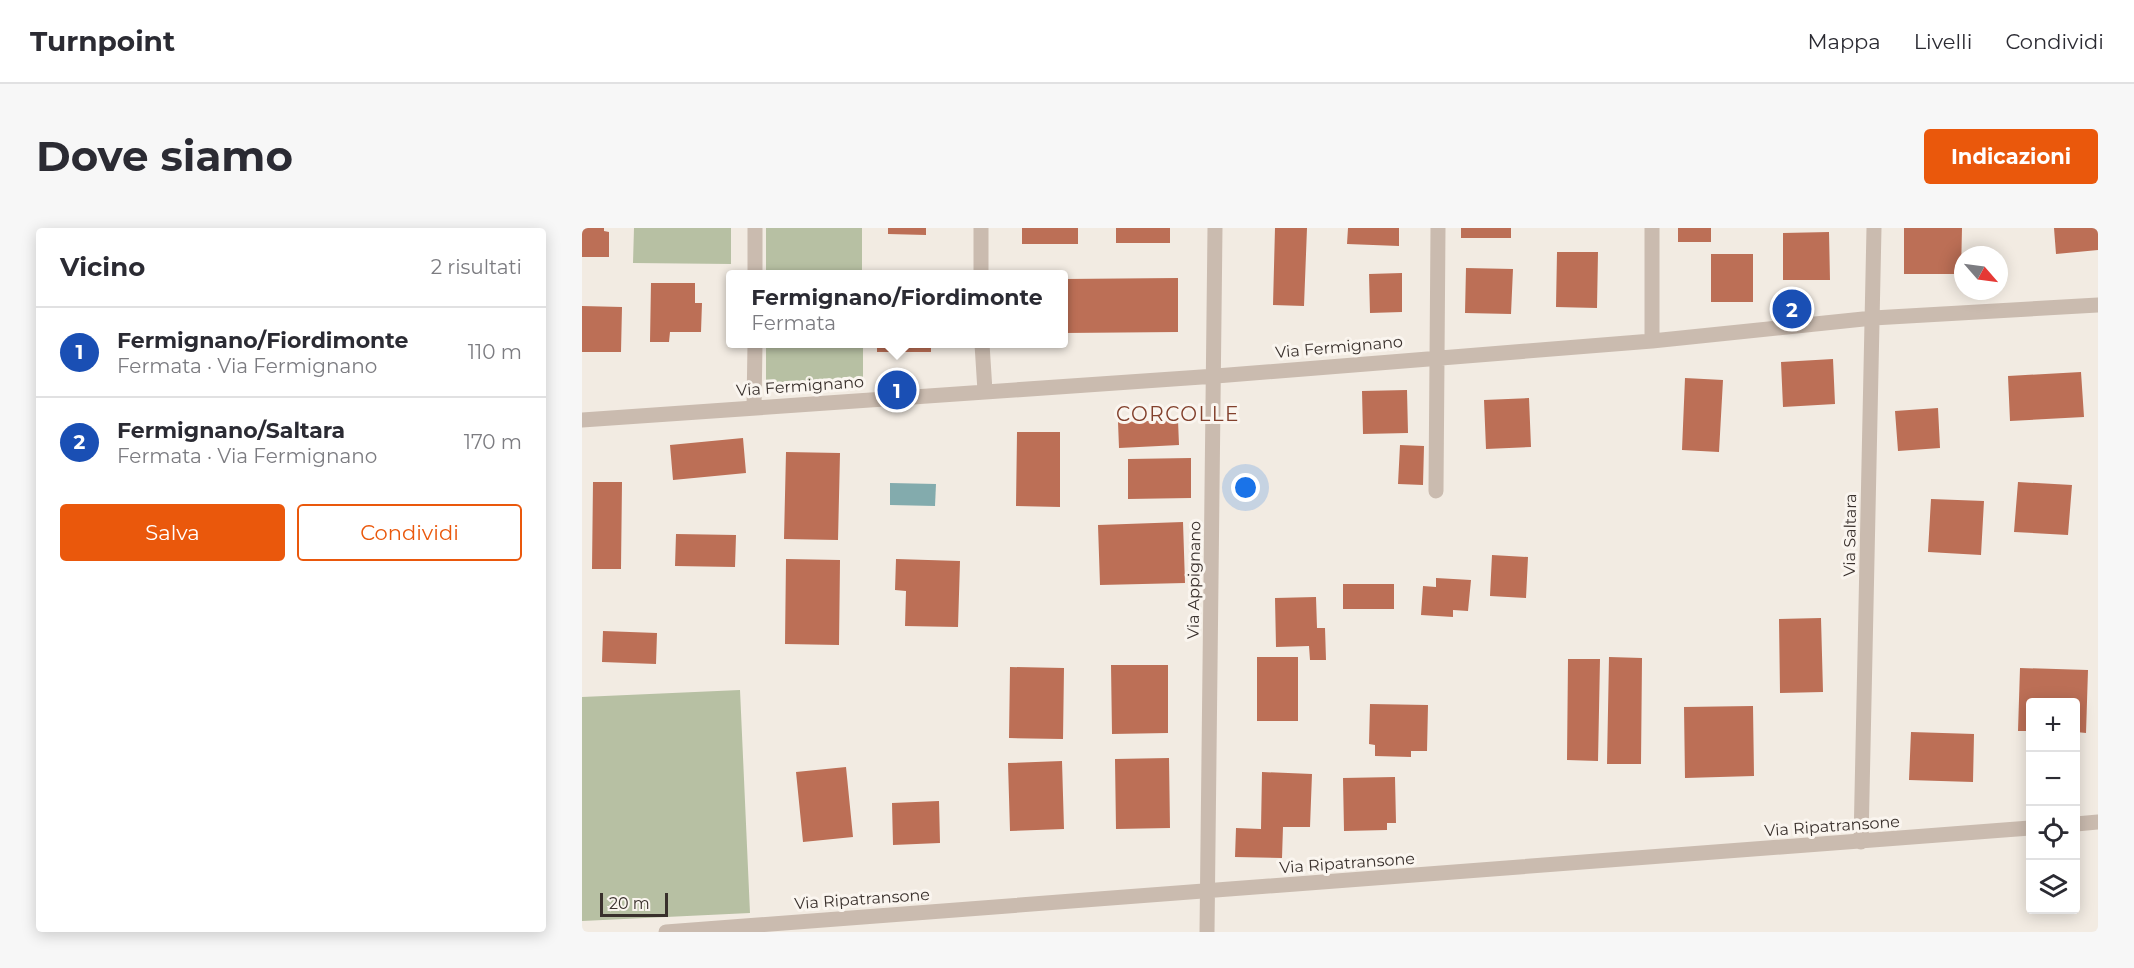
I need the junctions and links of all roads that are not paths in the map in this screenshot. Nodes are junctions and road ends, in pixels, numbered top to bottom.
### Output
1 (755, 228) edge
2 (981, 228) edge
3 (1215, 228) edge
4 (1438, 228) edge
5 (1652, 228) edge
6 (1874, 228) edge
7 (754, 270) edge
8 (981, 270) edge
9 (2098, 305) edge
10 (1873, 318) junction
11 (1652, 341) junction
12 (754, 348) edge
13 (982, 348) edge
14 (1437, 356) junction
15 (1216, 376) junction
16 (985, 391) junction
17 (754, 407) junction
18 (582, 420) edge
19 (1436, 491) dead end
20 (2098, 822) edge
21 (2080, 824) edge
22 (2026, 828) edge
23 (1861, 842) junction
24 (1206, 892) junction
25 (666, 932) edge
26 (1207, 932) edge

1 - 7 street
2 - 8 street
3 - 15 street, Via Appignano
4 - 14 street
5 - 11 street
6 - 10 street, Via Saltara
9 - 10 street, Via Fermignano
10 - 11 street, Via Fermignano
10 - 23 street, Via Saltara
11 - 14 street, Via Fermignano
12 - 17 street
13 - 16 street
14 - 15 street, Via Fermignano
14 - 19 street
15 - 16 street, Via Fermignano
15 - 24 street, Via Appignano
16 - 17 street, Via Fermignano
17 - 18 street, Via Fermignano
20 - 21 street
22 - 23 street, Via Ripatransone
23 - 24 street, Via Ripatransone
24 - 25 street, Via Ripatransone
24 - 26 street, Via Appignano

